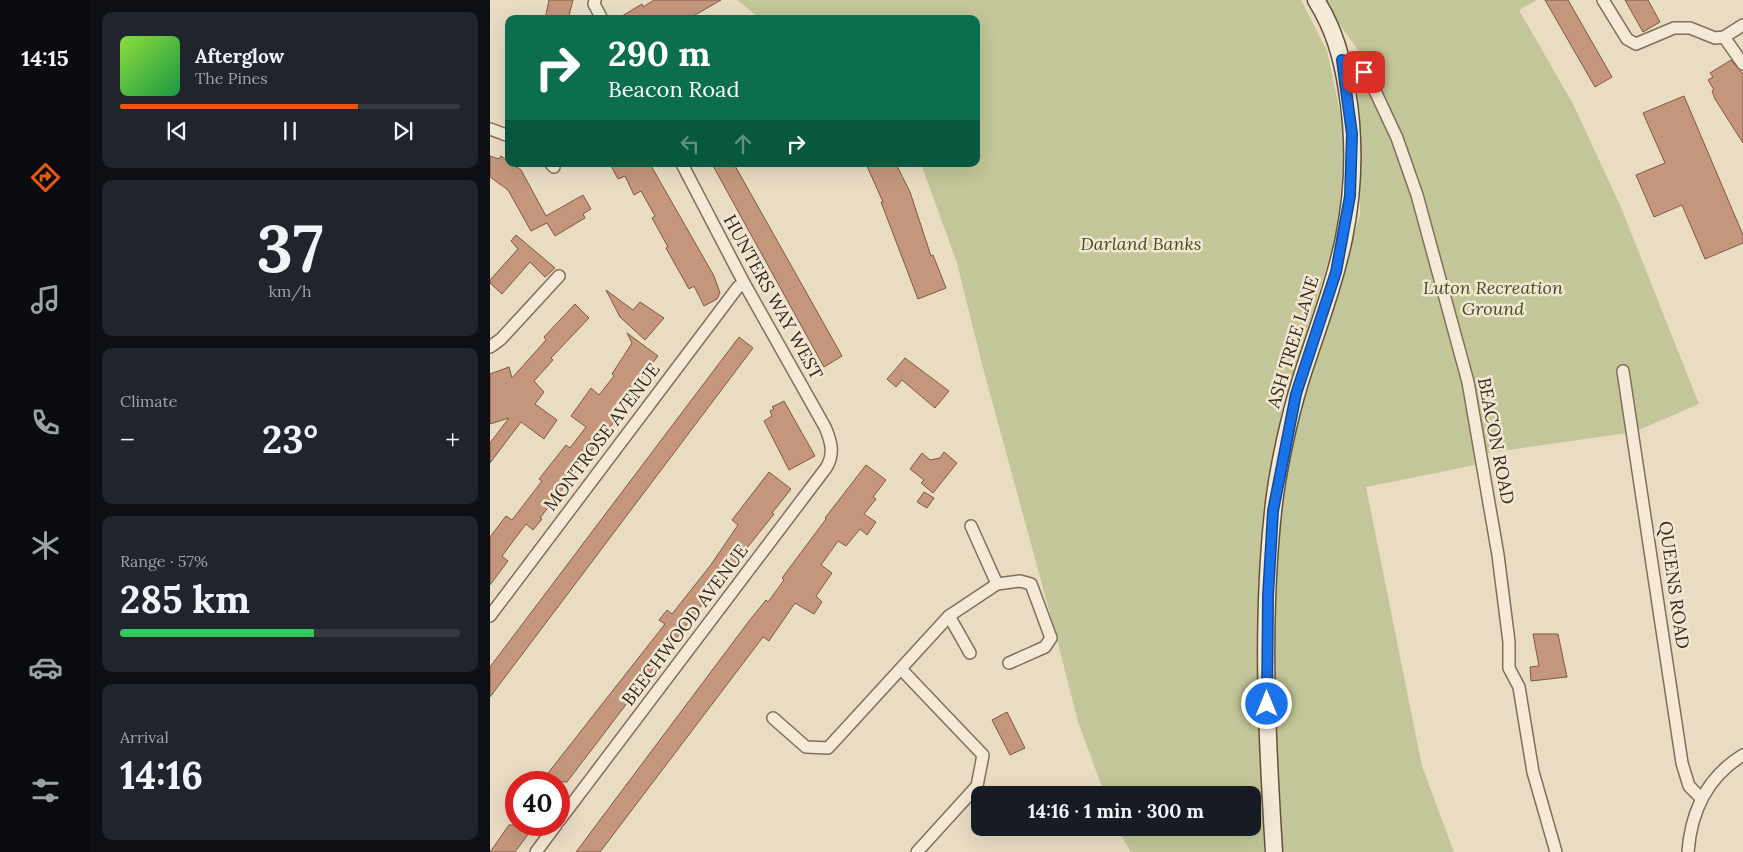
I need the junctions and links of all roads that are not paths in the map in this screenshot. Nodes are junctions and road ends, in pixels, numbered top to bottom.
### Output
1 (595, 0) edge
2 (1316, 0) edge
3 (1603, 0) edge
4 (600, 15) edge
5 (1743, 25) edge
6 (1724, 37) junction
7 (1342, 60) junction
8 (1743, 64) edge
9 (490, 129) edge
10 (505, 135) edge
11 (684, 167) edge
12 (559, 276) dead end
13 (744, 283) junction
14 (490, 347) edge
15 (1623, 371) dead end
16 (832, 448) joint
17 (971, 526) dead end
18 (997, 584) junction
19 (490, 616) edge
20 (949, 616) junction
21 (970, 653) dead end
22 (1009, 663) dead end
23 (901, 669) junction
24 (773, 718) dead end
25 (1743, 755) edge
26 (1701, 798) junction
27 (570, 806) edge
28 (548, 836) edge
29 (536, 852) edge
30 (917, 852) edge
31 (1274, 852) edge
32 (1556, 852) edge
33 (1688, 852) edge

1 - 4 street
2 - 7 street, ASH TREE LANE
3 - 6 street
5 - 6 street
6 - 8 street
7 - 31 street, ASH TREE LANE
7 - 32 street, BEACON ROAD
9 - 10 street
11 - 13 street, HUNTERS WAY WEST
12 - 14 street
13 - 16 street, HUNTERS WAY WEST
13 - 19 street, MONTROSE AVENUE
15 - 26 street, QUEENS ROAD
16 - 27 street, BEECHWOOD AVENUE
17 - 18 street
18 - 20 street
18 - 22 street
20 - 21 street
20 - 23 street
23 - 24 street
23 - 30 street
25 - 26 street
26 - 33 street
28 - 29 street

